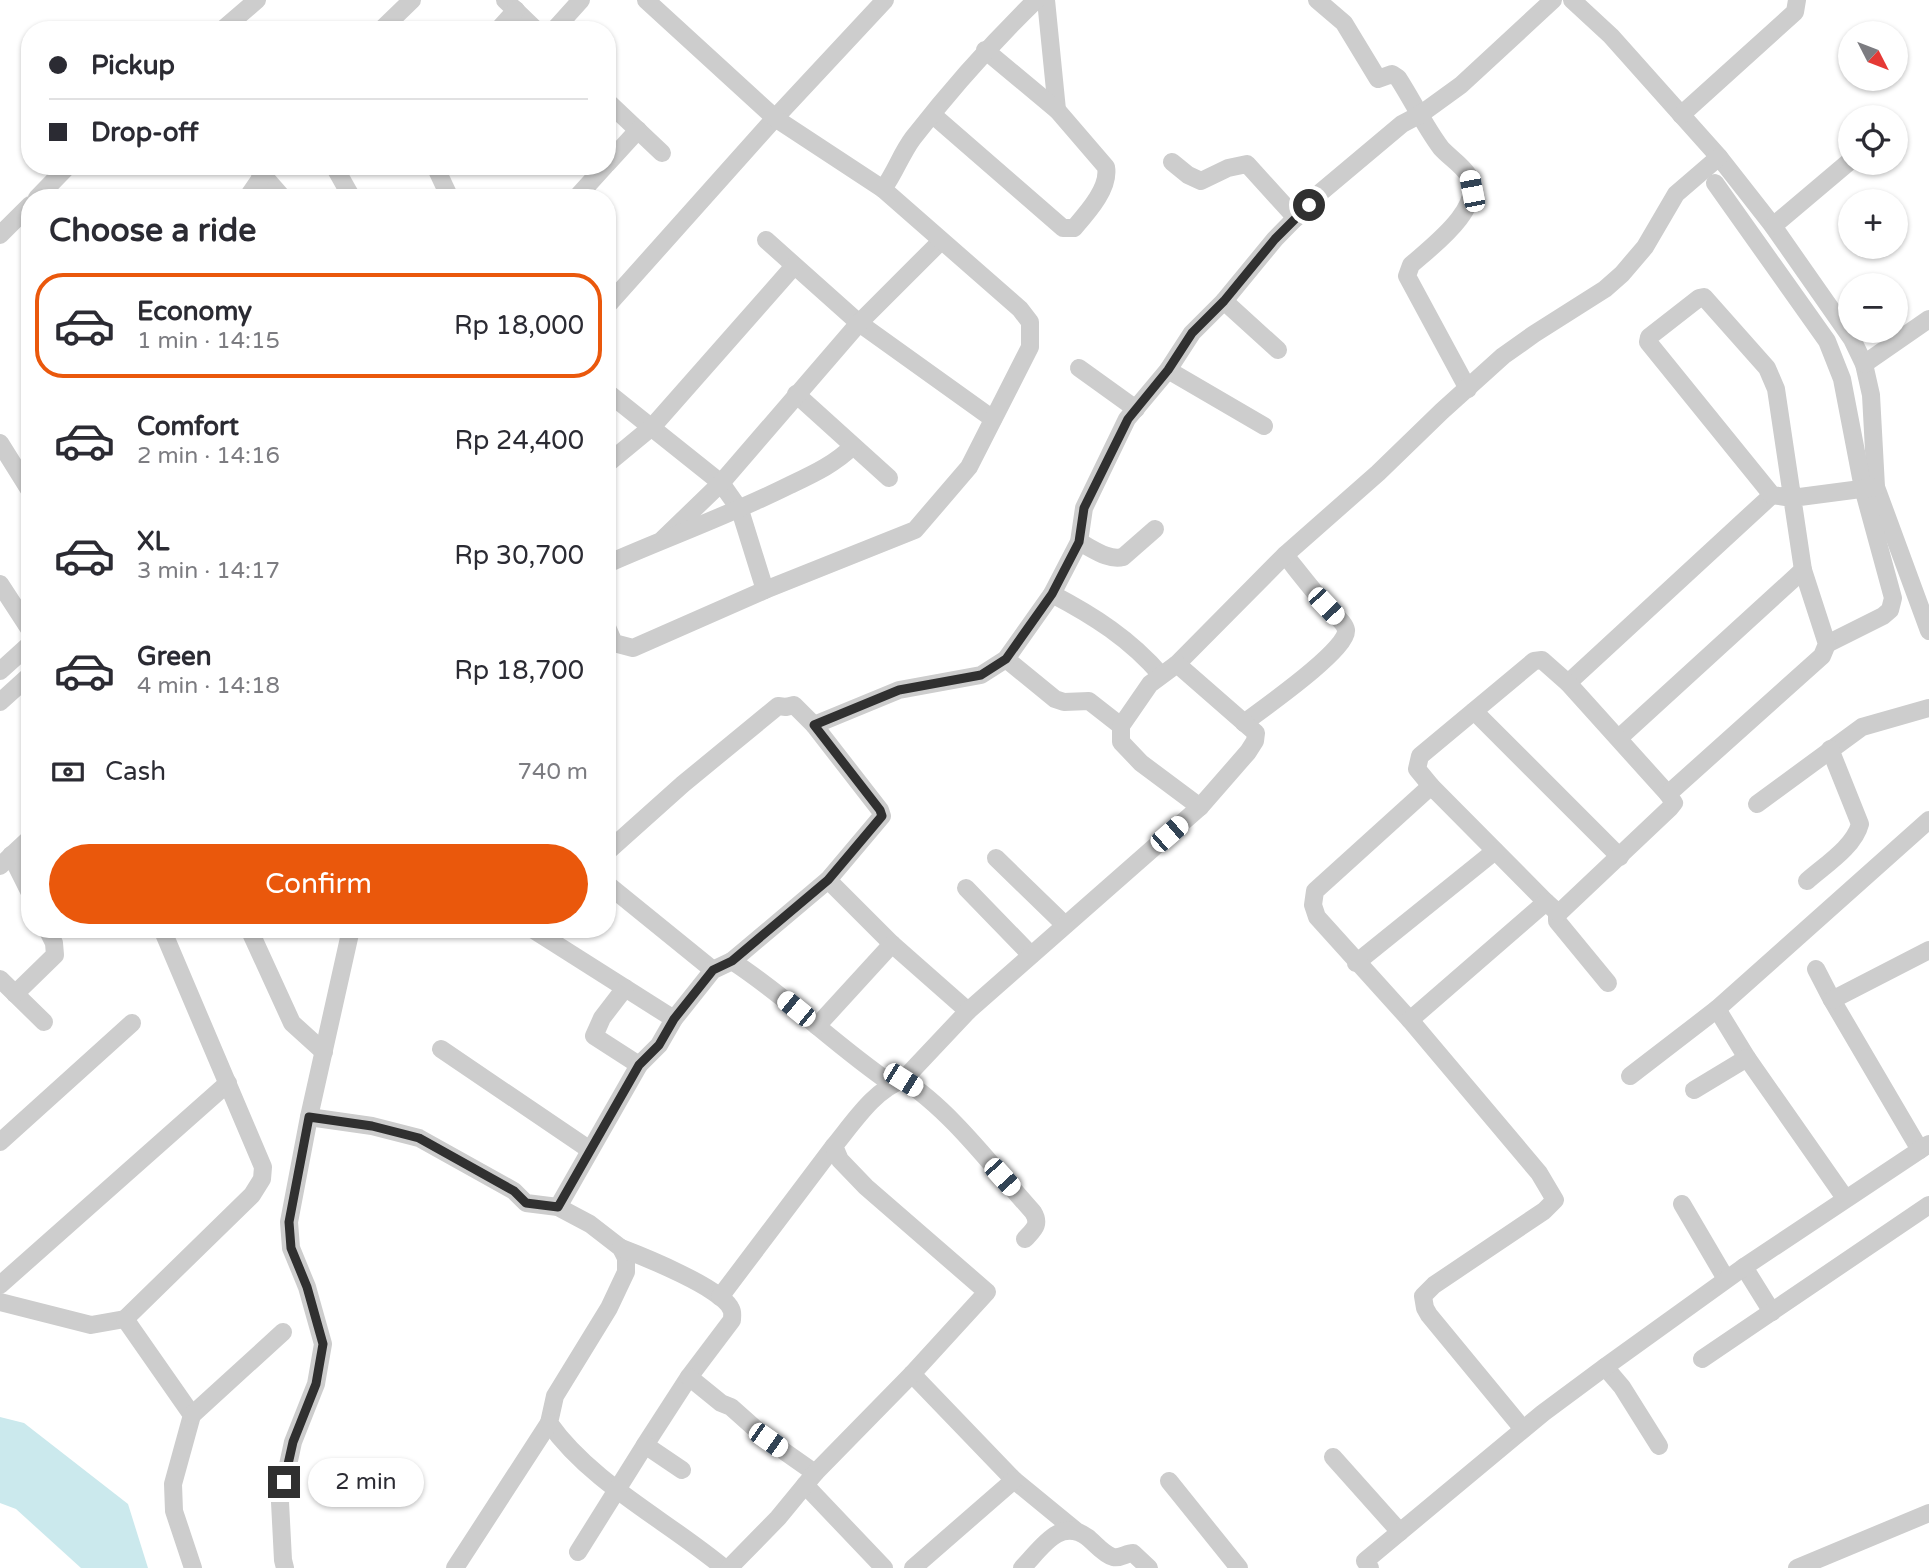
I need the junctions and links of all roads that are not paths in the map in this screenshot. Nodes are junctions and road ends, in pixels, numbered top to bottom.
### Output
1 (257, 0) edge
2 (412, 0) edge
3 (581, 0) edge
4 (646, 0) edge
5 (885, 0) edge
6 (1036, 0) edge
7 (1046, 0) edge
8 (1317, 0) edge
9 (1553, 0) edge
10 (1572, 0) edge
11 (1797, 0) edge
12 (510, 5) edge
13 (232, 21) edge
14 (390, 21) edge
15 (502, 21) edge
16 (527, 21) edge
17 (562, 21) edge
18 (985, 50) junction
19 (616, 110) edge
20 (1057, 110) junction
21 (1422, 114) junction
22 (933, 115) junction
23 (1681, 115) junction
24 (775, 118) junction
25 (638, 130) junction
26 (662, 153) dead end
27 (616, 154) edge
28 (1719, 157) junction
29 (1172, 162) dead end
30 (1838, 171) edge
31 (59, 175) edge
32 (597, 175) edge
33 (1715, 183) dead end
34 (46, 189) edge
35 (584, 189) edge
36 (883, 189) junction
37 (21, 214) edge
38 (1296, 218) junction
39 (1773, 226) junction
40 (0, 235) edge
41 (766, 240) dead end
42 (941, 241) junction
43 (794, 266) junction
44 (616, 296) edge
45 (1224, 301) junction
46 (1929, 319) edge
47 (859, 323) junction
48 (1278, 350) dead end
49 (1864, 364) junction
50 (1079, 368) dead end
51 (1168, 370) junction
52 (1468, 389) junction
53 (796, 394) junction
54 (616, 398) edge
55 (1136, 410) junction
56 (993, 419) junction
57 (653, 426) junction
58 (1264, 426) dead end
59 (0, 443) edge
60 (853, 446) junction
61 (616, 457) edge
62 (21, 477) edge
63 (889, 478) dead end
64 (721, 483) junction
65 (1870, 488) junction
66 (1772, 495) junction
67 (1792, 498) junction
68 (740, 510) junction
69 (1154, 528) dead end
70 (663, 539) junction
71 (1079, 542) junction
72 (1285, 555) junction
73 (616, 560) edge
74 (1803, 570) junction
75 (0, 584) edge
76 (765, 590) junction
77 (1052, 594) junction
78 (21, 616) edge
79 (1929, 631) edge
80 (616, 644) edge
81 (1828, 644) junction
82 (21, 653) edge
83 (1006, 659) junction
84 (1177, 664) junction
85 (0, 671) edge
86 (1161, 675) junction
87 (1569, 682) junction
88 (21, 683) edge
89 (0, 702) edge
90 (1929, 708) edge
91 (1474, 711) junction
92 (1244, 723) junction
93 (814, 725) junction
94 (1121, 726) junction
95 (1619, 738) junction
96 (1830, 749) junction
97 (1430, 786) junction
98 (1668, 794) junction
99 (1757, 804) dead end
100 (1199, 807) junction
101 (1929, 821) edge
102 (616, 844) edge
103 (21, 846) edge
104 (1495, 850) junction
105 (1620, 857) junction
106 (996, 858) dead end
107 (6, 860) edge
108 (828, 880) junction
109 (21, 881) edge
110 (1807, 881) dead end
111 (966, 888) dead end
112 (616, 891) edge
113 (1551, 907) junction
114 (1065, 925) junction
115 (52, 938) edge
116 (166, 938) edge
117 (253, 938) edge
118 (349, 938) edge
119 (546, 938) edge
120 (892, 944) junction
121 (1929, 950) edge
122 (1031, 956) junction
123 (732, 961) junction
124 (1356, 963) junction
125 (1816, 969) dead end
126 (713, 970) junction
127 (0, 979) edge
128 (1608, 983) dead end
129 (625, 988) junction
130 (15, 994) junction
131 (1832, 1000) junction
132 (1717, 1009) junction
133 (968, 1011) junction
134 (674, 1019) junction
135 (1410, 1020) junction
136 (44, 1022) dead end
137 (132, 1023) dead end
138 (817, 1026) junction
139 (441, 1049) dead end
140 (324, 1052) junction
141 (1747, 1058) junction
142 (639, 1065) junction
143 (1630, 1076) dead end
144 (898, 1082) junction
145 (229, 1083) junction
146 (1694, 1090) dead end
147 (309, 1117) junction
148 (1, 1139) edge
149 (834, 1146) junction
150 (1924, 1147) edge
151 (590, 1150) junction
152 (1846, 1198) junction
153 (1682, 1204) dead end
154 (1929, 1205) edge
155 (558, 1207) junction
156 (1025, 1239) dead end
157 (621, 1248) junction
158 (1744, 1267) junction
159 (1726, 1279) junction
160 (0, 1284) edge
161 (720, 1297) junction
162 (0, 1302) edge
163 (1772, 1312) junction
164 (125, 1319) junction
165 (283, 1332) dead end
166 (1702, 1359) dead end
167 (1605, 1367) junction
168 (912, 1374) junction
169 (689, 1377) junction
170 (192, 1415) junction
171 (549, 1423) junction
172 (1523, 1429) junction
173 (645, 1445) junction
174 (1660, 1446) dead end
175 (1333, 1457) dead end
176 (682, 1470) dead end
177 (810, 1479) junction
178 (1014, 1480) junction
179 (1169, 1481) dead end
180 (618, 1489) junction
181 (1929, 1513) edge
182 (1074, 1530) junction
183 (1400, 1532) junction
184 (578, 1552) dead end
185 (1364, 1566) edge
186 (193, 1568) edge
187 (285, 1568) edge
188 (455, 1568) edge
189 (724, 1568) edge
190 (729, 1568) edge
191 (884, 1568) edge
192 (913, 1568) edge
193 (1022, 1568) edge
194 (1149, 1568) edge
195 (1239, 1568) edge
196 (1797, 1568) edge

1 - 13 street
2 - 14 street
3 - 17 street
4 - 24 street
5 - 24 street
6 - 18 street
7 - 20 street
8 - 21 street
9 - 21 street
10 - 23 street
11 - 23 street
12 - 15 street
12 - 16 street
18 - 20 street
18 - 22 street
19 - 25 street
20 - 22 street
21 - 38 street
21 - 52 street
22 - 36 street
23 - 28 street
24 - 36 street
24 - 44 street
25 - 26 street
25 - 27 street
28 - 39 street
28 - 52 street
29 - 38 street
30 - 39 street
31 - 34 street
32 - 35 street
33 - 65 street
36 - 42 street
37 - 40 street
38 - 45 street
39 - 49 street
41 - 43 street
42 - 47 street
42 - 56 street
43 - 47 street
43 - 57 street
45 - 48 street
45 - 51 street
46 - 49 street
47 - 53 street
47 - 56 street
49 - 65 street
50 - 55 street
51 - 55 street
51 - 58 street
52 - 72 street
53 - 60 street
53 - 64 street
54 - 57 street
55 - 71 street
56 - 76 street
57 - 61 street
57 - 64 street
59 - 62 street
60 - 63 street
60 - 68 street
64 - 68 street
64 - 70 street
65 - 67 street
65 - 79 street
65 - 81 street
66 - 67 street
66 - 67 street
66 - 87 street
67 - 74 street
68 - 70 street
68 - 76 street
69 - 71 street
70 - 73 street
71 - 77 street
72 - 84 street
72 - 92 street
74 - 81 street
74 - 95 street
75 - 78 street
76 - 80 street
77 - 83 street
77 - 86 street
81 - 98 street
82 - 85 street
83 - 93 street
83 - 94 street
84 - 86 street
84 - 92 street
86 - 94 street
87 - 91 street
87 - 95 street
88 - 89 street
90 - 96 street
91 - 97 street
91 - 105 street
92 - 100 street
93 - 102 street
93 - 108 street
94 - 100 street
95 - 98 street
96 - 99 street
96 - 110 street
97 - 104 street
97 - 124 street
98 - 105 street
100 - 114 street
101 - 132 street
103 - 107 street
104 - 113 street
104 - 124 street
105 - 113 street
106 - 114 street
107 - 109 street
108 - 120 street
108 - 123 street
111 - 122 street
112 - 126 street
113 - 128 street
113 - 135 street
114 - 122 street
115 - 130 street
116 - 145 street
117 - 140 street
118 - 140 street
119 - 129 street
120 - 133 street
120 - 138 street
121 - 131 street
122 - 133 street
123 - 126 street
123 - 138 street
124 - 135 street
125 - 131 street
126 - 134 street
127 - 130 street
129 - 134 street
129 - 142 street
130 - 136 street
131 - 150 street
132 - 141 street
132 - 143 street
133 - 144 street
134 - 142 street
135 - 172 street
137 - 148 street
138 - 144 street
139 - 151 street
140 - 147 street
141 - 146 street
141 - 152 street
142 - 151 street
144 - 149 street
144 - 156 street
145 - 160 street
145 - 164 street
147 - 155 street
147 - 187 street
149 - 161 street
149 - 168 street
150 - 152 street
151 - 155 street
152 - 158 street
153 - 159 street
154 - 163 street
155 - 157 street
157 - 161 street
157 - 171 street
158 - 159 street
158 - 163 street
159 - 167 street
161 - 169 street
162 - 164 street
163 - 166 street
164 - 170 street
165 - 170 street
167 - 172 street
167 - 174 street
168 - 177 street
168 - 178 street
169 - 173 street
169 - 177 street
170 - 186 street
171 - 180 street
171 - 188 street
172 - 183 street
173 - 176 street
173 - 180 street
175 - 183 street
177 - 190 street
177 - 191 street
178 - 182 street
178 - 192 street
179 - 195 street
180 - 184 street
180 - 189 street
181 - 196 street
182 - 193 street
182 - 194 street
183 - 185 street

